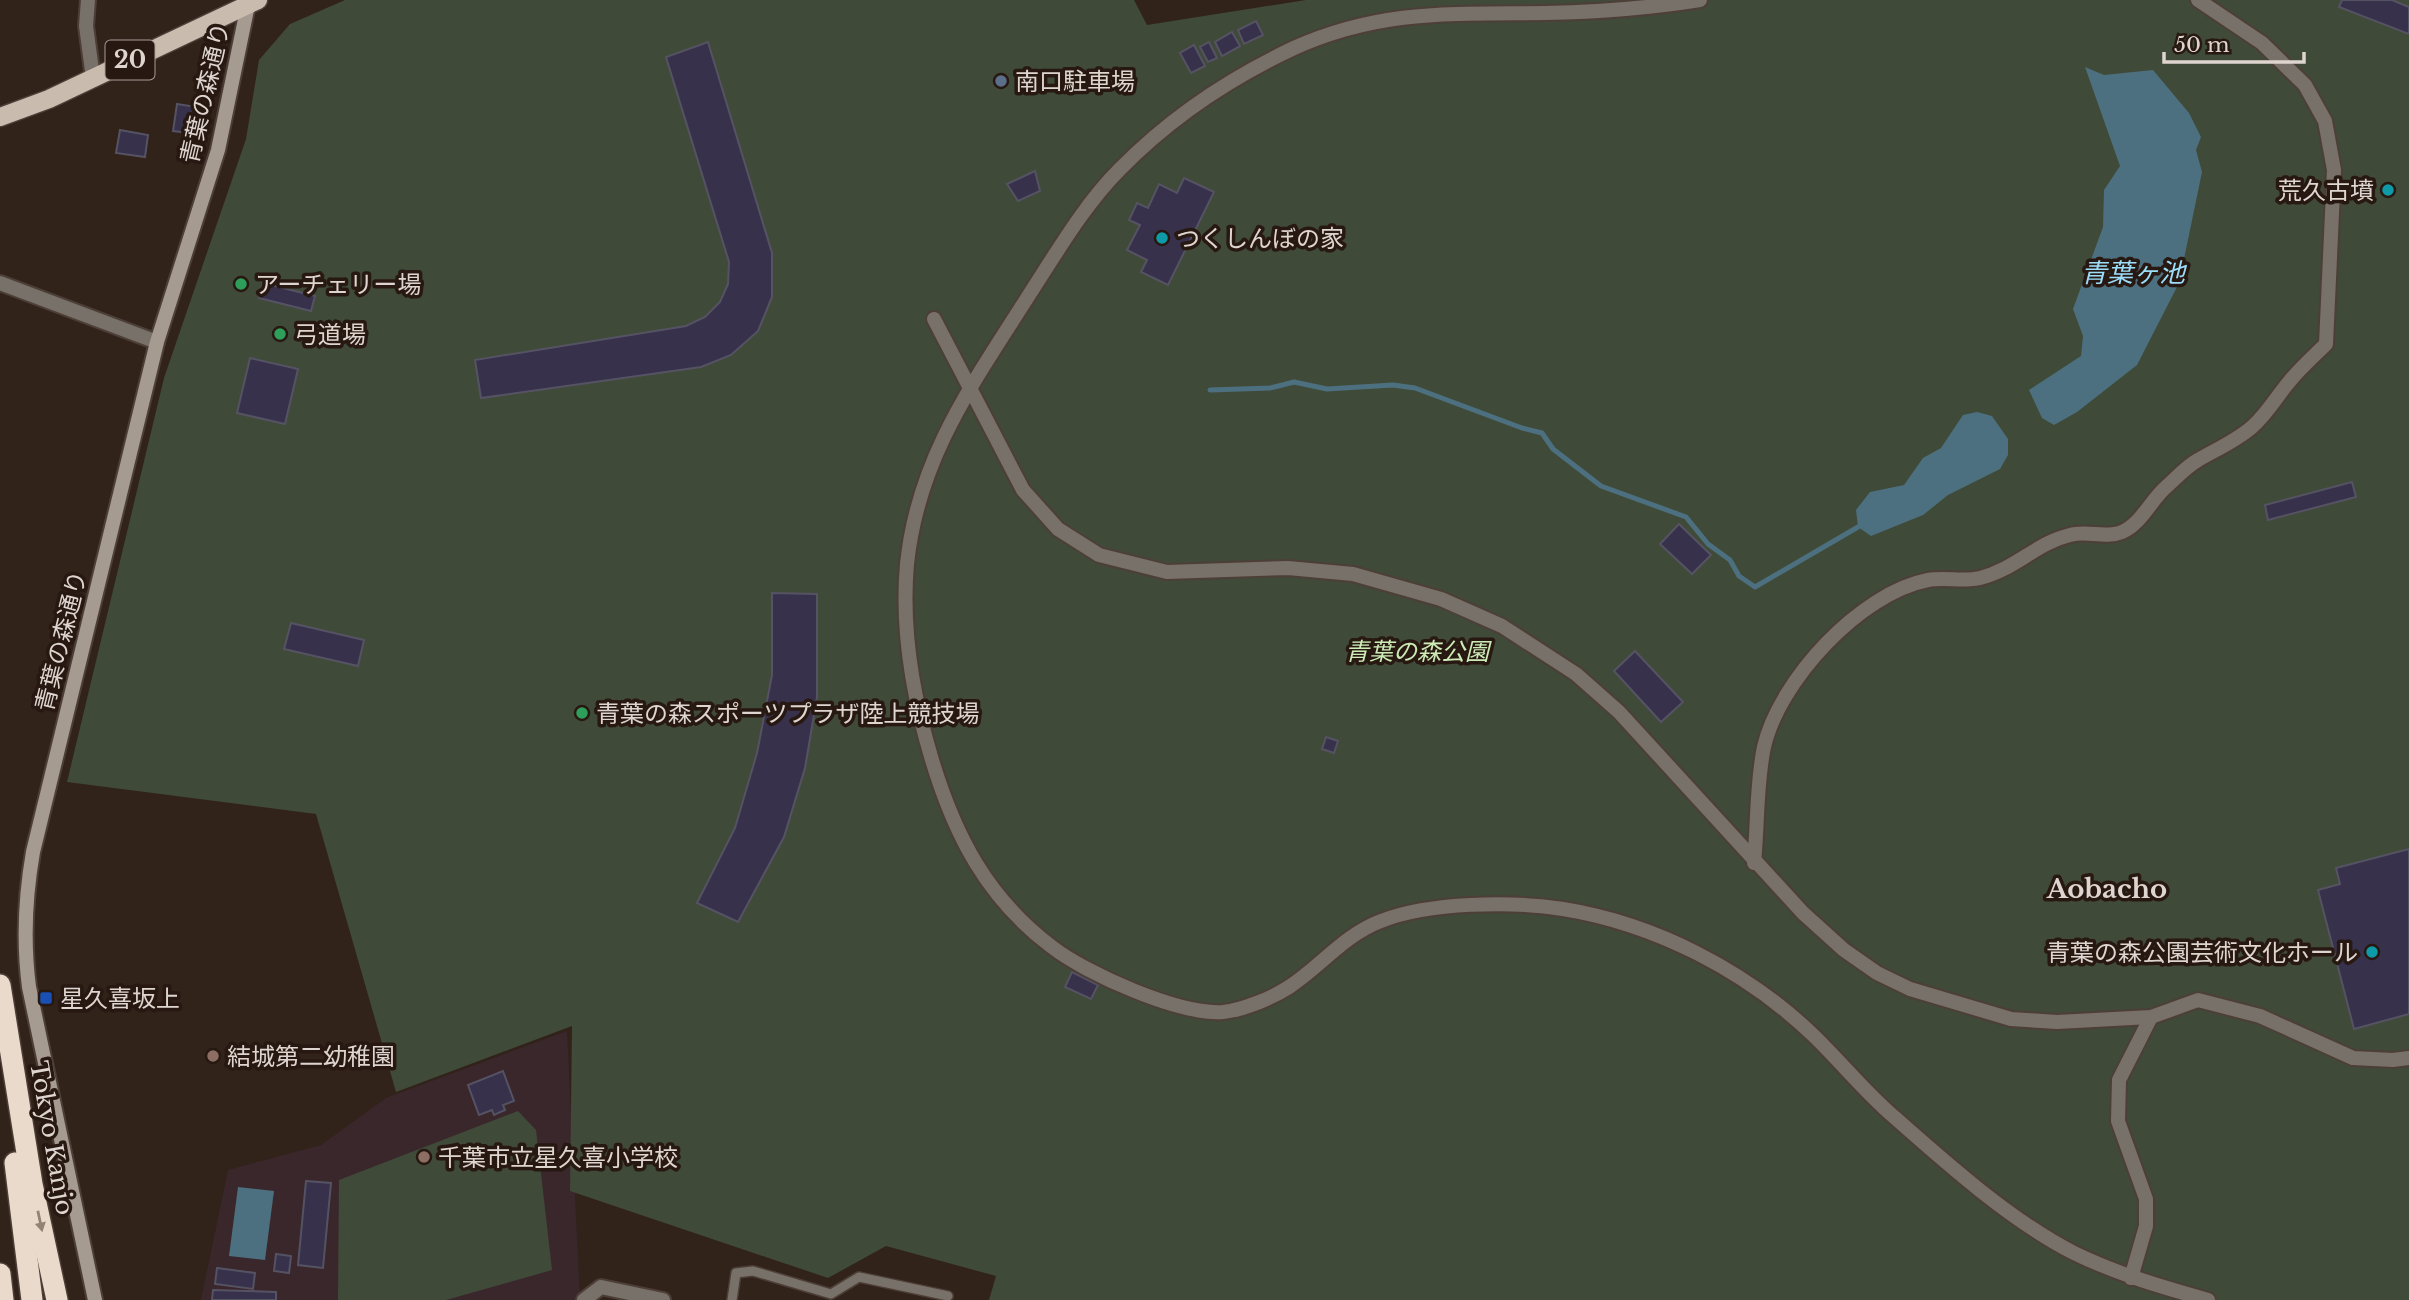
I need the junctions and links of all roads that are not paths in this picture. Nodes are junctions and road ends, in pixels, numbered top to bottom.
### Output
1 (88, 0) edge
2 (1700, 0) edge
3 (2200, 0) edge
4 (252, 1) edge
5 (93, 78) junction
6 (0, 117) edge
7 (0, 283) edge
8 (934, 319) dead end
9 (157, 342) junction
10 (968, 387) junction
11 (1755, 863) junction
12 (0, 985) edge
13 (2151, 1017) junction
14 (9, 1046) junction
15 (2409, 1058) edge
16 (0, 1275) edge
17 (2131, 1278) junction
18 (948, 1296) dead end
19 (3, 1300) edge
20 (32, 1300) edge
21 (57, 1300) edge
22 (95, 1300) edge
23 (584, 1300) edge
24 (663, 1300) edge
25 (733, 1300) edge
26 (2208, 1300) edge

1 - 5 street
2 - 10 street
3 - 11 street
4 - 5 main road, 20
4 - 9 street, 青葉の森通り
5 - 6 main road, 20
7 - 9 street
8 - 10 street
9 - 22 street, 青葉の森通り
10 - 11 street
10 - 17 street
11 - 13 street
12 - 14 highway, Tokyo Kanjo
13 - 15 street
13 - 17 street
14 - 20 highway
14 -> 21 highway, Tokyo Kanjo
16 - 19 highway
17 - 26 street
18 - 25 lane
23 - 24 street

